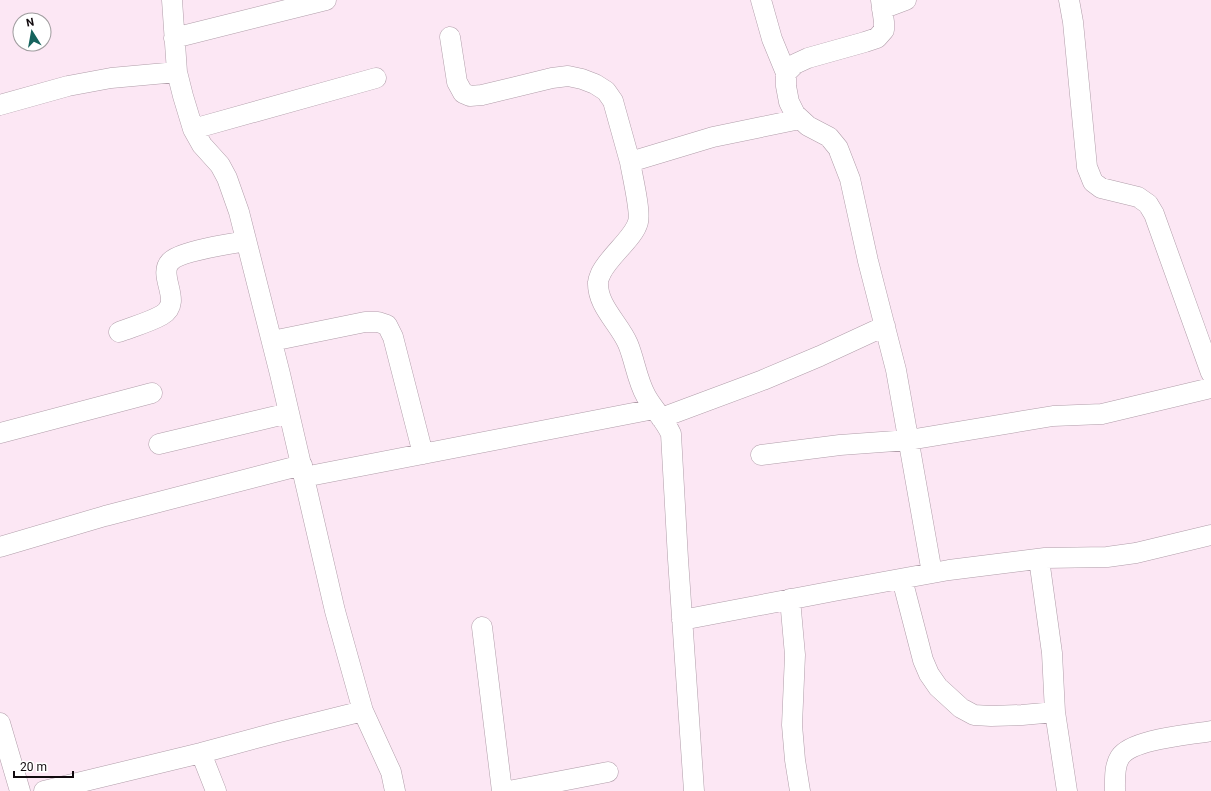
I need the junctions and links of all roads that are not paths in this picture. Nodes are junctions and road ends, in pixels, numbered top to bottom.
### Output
1 (172, 0) edge
2 (326, 0) edge
3 (761, 0) edge
4 (906, 0) edge
5 (1069, 0) edge
6 (882, 5) edge
7 (450, 37) dead end
8 (174, 38) junction
9 (176, 72) junction
10 (786, 73) junction
11 (376, 78) dead end
12 (0, 105) edge
13 (800, 118) junction
14 (192, 129) junction
15 (630, 162) junction
16 (246, 240) junction
17 (885, 326) junction
18 (119, 332) dead end
19 (272, 341) junction
20 (1211, 373) edge
21 (1211, 388) edge
22 (152, 393) dead end
23 (289, 413) junction
24 (657, 413) junction
25 (0, 434) edge
26 (909, 440) junction
27 (159, 444) dead end
28 (423, 454) junction
29 (761, 454) dead end
30 (303, 471) junction
31 (1211, 535) edge
32 (0, 547) edge
33 (1039, 559) junction
34 (932, 573) junction
35 (902, 578) junction
36 (790, 599) junction
37 (682, 620) junction
38 (482, 627) dead end
39 (363, 711) junction
40 (1056, 712) junction
41 (0, 723) edge
42 (1211, 731) edge
43 (201, 753) junction
44 (608, 772) dead end
45 (20, 791) edge
46 (44, 791) edge
47 (216, 791) edge
48 (395, 791) edge
49 (502, 791) edge
50 (509, 791) edge
51 (694, 791) edge
52 (800, 791) edge
53 (1067, 791) edge
54 (1115, 791) edge

1 - 8 street
2 - 8 street
3 - 10 street
4 - 6 street
5 - 20 street
6 - 10 street
7 - 15 street
8 - 9 street
9 - 12 street
9 - 14 street
10 - 13 street
11 - 14 street
13 - 15 street
13 - 17 street
14 - 16 street
15 - 24 street
16 - 18 street
16 - 19 street
17 - 24 street
17 - 26 street
19 - 23 street
19 - 28 street
21 - 26 street
22 - 25 street
23 - 27 street
23 - 30 street
24 - 28 street
24 - 37 street
26 - 29 street
26 - 34 street
28 - 30 street
30 - 32 street
30 - 39 street
31 - 33 street
33 - 34 street
33 - 40 street
34 - 35 street
35 - 36 street
35 - 40 street
36 - 37 street
36 - 52 street
37 - 51 street
38 - 49 street
39 - 43 street
39 - 48 street
40 - 53 street
41 - 45 street
42 - 54 street
43 - 46 street
43 - 47 street
44 - 50 street

